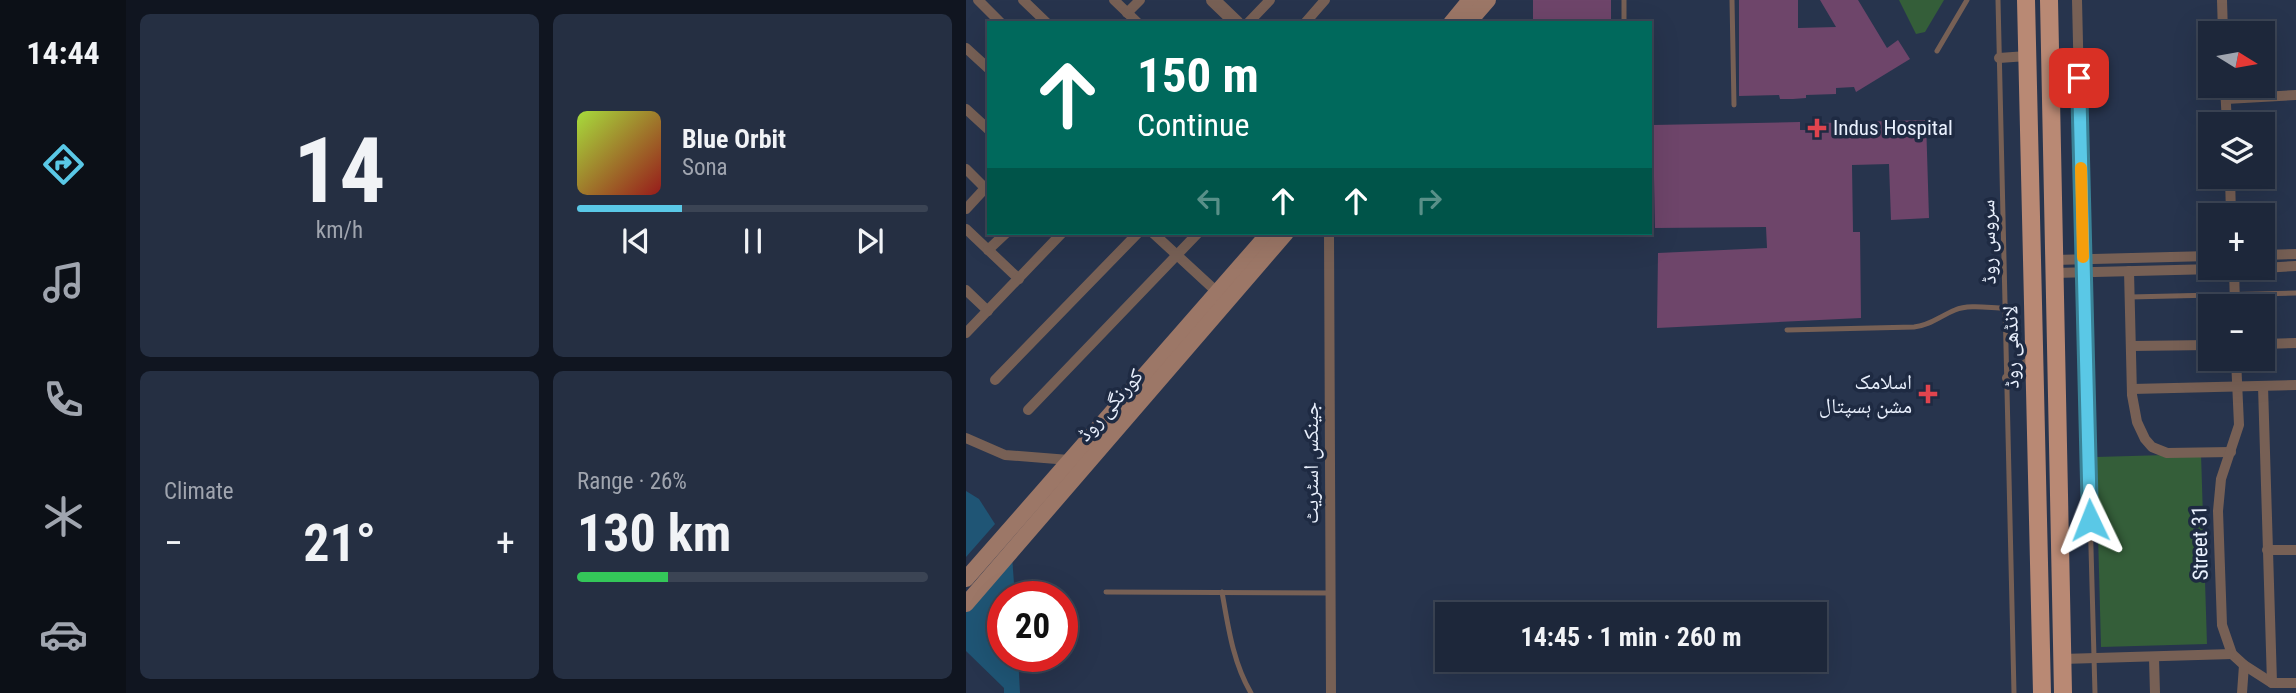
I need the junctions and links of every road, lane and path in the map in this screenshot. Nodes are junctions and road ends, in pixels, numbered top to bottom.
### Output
1 (978, 0) edge
2 (1023, 0) edge
3 (1114, 0) edge
4 (1140, 0) edge
5 (1213, 0) edge
6 (1270, 0) edge
7 (1325, 0) edge
8 (1470, 0) edge
9 (1488, 0) edge
10 (1624, 0) edge
11 (1732, 0) edge
12 (1967, 0) edge
13 (1998, 0) edge
14 (2026, 0) edge
15 (2049, 0) edge
16 (2077, 0) edge
17 (2222, 0) edge
18 (1128, 13) junction
19 (999, 21) edge
20 (1044, 21) edge
21 (1136, 21) edge
22 (1235, 21) edge
23 (1250, 21) edge
24 (1307, 21) edge
25 (1453, 21) edge
26 (1470, 21) edge
27 (1624, 21) edge
28 (2223, 21) edge
29 (966, 48) edge
30 (1937, 51) dead end
31 (2027, 56) junction
32 (1999, 58) junction
33 (987, 67) edge
34 (2296, 95) edge
35 (2226, 99) joint
36 (1734, 105) dead end
37 (966, 109) edge
38 (2227, 112) edge
39 (987, 128) edge
40 (966, 169) edge
41 (987, 186) edge
42 (966, 209) edge
43 (966, 229) edge
44 (1004, 235) edge
45 (1060, 235) edge
46 (1136, 235) edge
47 (1155, 235) edge
48 (1196, 235) edge
49 (1267, 235) edge
50 (1284, 235) edge
51 (1329, 235) edge
52 (988, 250) junction
53 (2296, 254) edge
54 (2275, 255) edge
55 (1176, 256) junction
56 (2198, 256) edge
57 (2083, 259) junction
58 (2054, 266) junction
59 (2296, 266) edge
60 (2275, 267) edge
61 (2198, 269) edge
62 (2129, 271) junction
63 (2083, 273) junction
64 (1018, 279) junction
65 (966, 290) edge
66 (1217, 292) junction
67 (2296, 293) edge
68 (2275, 296) edge
69 (2130, 297) junction
70 (2198, 300) edge
71 (2005, 308) junction
72 (988, 311) junction
73 (1787, 330) dead end
74 (966, 334) edge
75 (2296, 343) edge
76 (2275, 344) edge
77 (2198, 345) edge
78 (2131, 346) junction
79 (2034, 358) junction
80 (2236, 371) edge
81 (2007, 378) junction
82 (995, 380) dead end
83 (2296, 385) edge
84 (2263, 386) junction
85 (2237, 387) junction
86 (2132, 390) junction
87 (1028, 410) dead end
88 (966, 438) edge
89 (1091, 447) junction
90 (2231, 452) junction
91 (1069, 460) junction
92 (1017, 533) junction
93 (2267, 550) junction
94 (2296, 550) edge
95 (966, 579) edge
96 (1106, 592) dead end
97 (1222, 592) junction
98 (1331, 593) junction
99 (966, 604) edge
100 (2232, 654) junction
101 (2094, 658) junction
102 (2154, 658) junction
103 (2062, 659) junction
104 (2244, 665) junction
105 (2272, 683) junction
106 (2296, 683) edge
107 (1251, 693) edge
108 (1331, 693) edge
109 (2014, 693) edge
110 (2042, 693) edge
111 (2063, 693) edge
112 (2095, 693) edge
113 (2155, 693) edge
114 (2242, 693) edge

1 - 19 street
2 - 20 street
3 - 18 street
4 - 18 street
5 - 22 street
6 - 23 street
7 - 24 street
8 - 25 main road
9 - 26 main road
10 - 27 lane
11 - 36 lane
12 - 30 lane
13 - 32 lane, سروس روڈ
14 - 31 main road, لانڈھی روڈ
15 - 58 main road
16 - 57 street
17 - 28 street
18 - 21 street
29 - 33 street
31 - 32 street
31 - 79 main road, لانڈھی روڈ
32 - 71 lane, سروس روڈ
34 - 35 street
35 - 38 street
37 - 39 street
40 - 41 street
41 - 42 street
43 - 52 street
44 - 52 street
45 - 64 street
46 - 82 street
47 - 55 street
48 - 55 street
49 - 66 main road, کورنگی روڈ
50 - 89 main road, کورنگی روڈ
51 - 98 street, جینکس اسٹریٹ
52 - 64 street
53 - 54 street
55 - 66 street
55 - 87 street
56 - 57 street
57 - 58 street
57 - 63 lane
58 - 63 street
58 - 103 main road
59 - 60 street
61 - 62 street
62 - 63 street
62 - 69 street
63 - 101 lane
64 - 72 street
65 - 72 street
66 - 89 main road, کورنگی روڈ
67 - 68 lane
69 - 70 lane
69 - 78 street
71 - 73 lane
71 - 81 lane, سروس روڈ
72 - 74 street
75 - 76 street
77 - 78 street
78 - 86 street
79 - 81 street
79 - 110 main road, لانڈھی روڈ
80 - 85 street, Street 31
81 - 109 lane, سروس روڈ
83 - 84 street
84 - 85 street
84 - 93 street
85 - 86 street
85 - 90 street, Street 31
86 - 90 street
88 - 91 street
89 - 91 main road, کورنگی روڈ
89 - 92 main road, کورنگی روڈ
90 - 100 street, Street 31
91 - 92 main road, کورنگی روڈ
92 - 95 main road, کورنگی روڈ
92 - 99 main road, کورنگی روڈ
93 - 94 street
93 - 105 street
96 - 97 lane
97 - 98 lane
97 - 107 lane
98 - 108 street, جینکس اسٹریٹ
100 - 102 street
100 - 104 street
101 - 102 street
101 - 103 street
101 - 112 lane
102 - 113 street
103 - 111 main road
104 - 105 street
104 - 114 street
105 - 106 street

